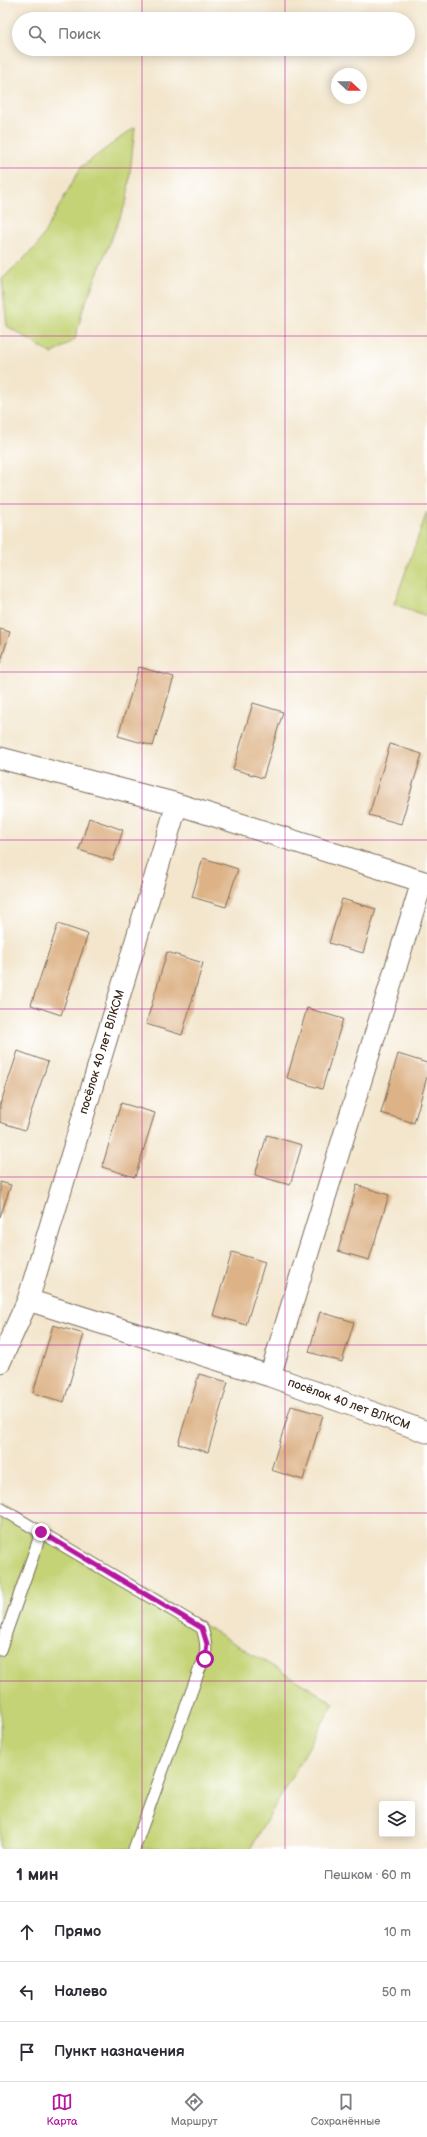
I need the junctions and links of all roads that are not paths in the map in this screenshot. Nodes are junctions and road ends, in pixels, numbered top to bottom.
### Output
1 (0, 758) edge
2 (177, 804) junction
3 (424, 882) edge
4 (28, 1300) junction
5 (0, 1362) edge
6 (270, 1376) junction
7 (427, 1432) edge
8 (0, 1508) edge
9 (41, 1532) junction
10 (0, 1650) edge
11 (134, 1849) edge

1 - 2 street
2 - 3 street
2 - 4 street, посёлок 40 лет ВЛКСМ
3 - 6 street
4 - 5 street, посёлок 40 лет ВЛКСМ
4 - 6 street, посёлок 40 лет ВЛКСМ
6 - 7 street, посёлок 40 лет ВЛКСМ
8 - 9 lane
9 - 10 lane
9 - 11 lane

